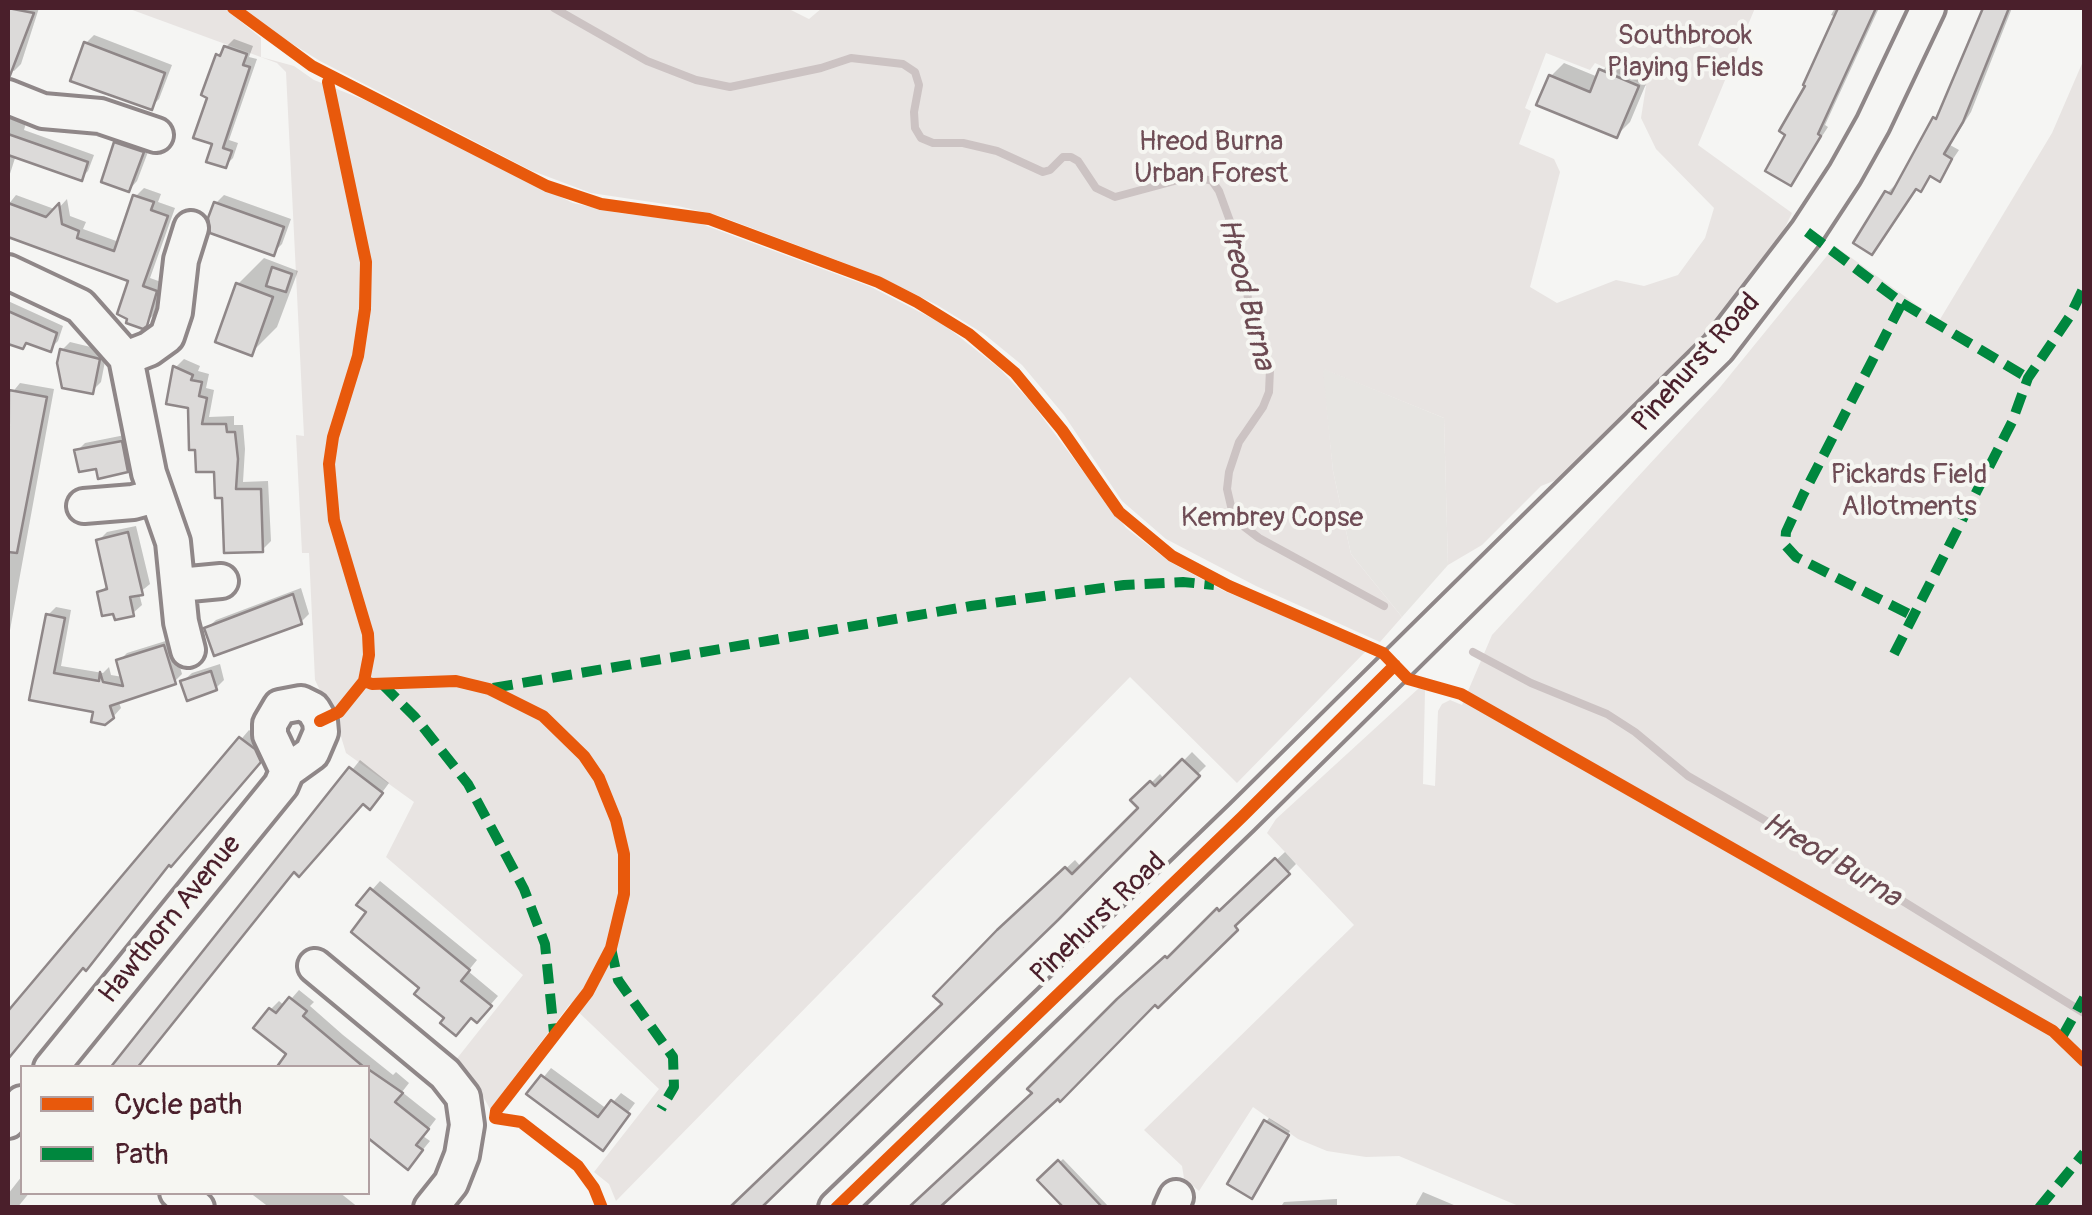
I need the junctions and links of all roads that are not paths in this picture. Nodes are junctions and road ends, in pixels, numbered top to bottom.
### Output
1 (1928, 8) edge
2 (8, 97) edge
3 (156, 135) dead end
4 (191, 228) dead end
5 (8, 272) edge
6 (126, 358) junction
7 (155, 496) junction
8 (84, 506) dead end
9 (221, 580) dead end
10 (179, 585) junction
11 (188, 650) dead end
12 (287, 771) dead end
13 (316, 966) dead end
14 (53, 1065) edge
15 (431, 1208) edge
16 (836, 1208) edge

1 - 16 street, Pinehurst Road
2 - 3 street
4 - 6 street
5 - 6 street
6 - 7 street
7 - 8 street
7 - 10 street
9 - 10 street
10 - 11 street
12 - 14 street, Hawthorn Avenue
13 - 15 street

